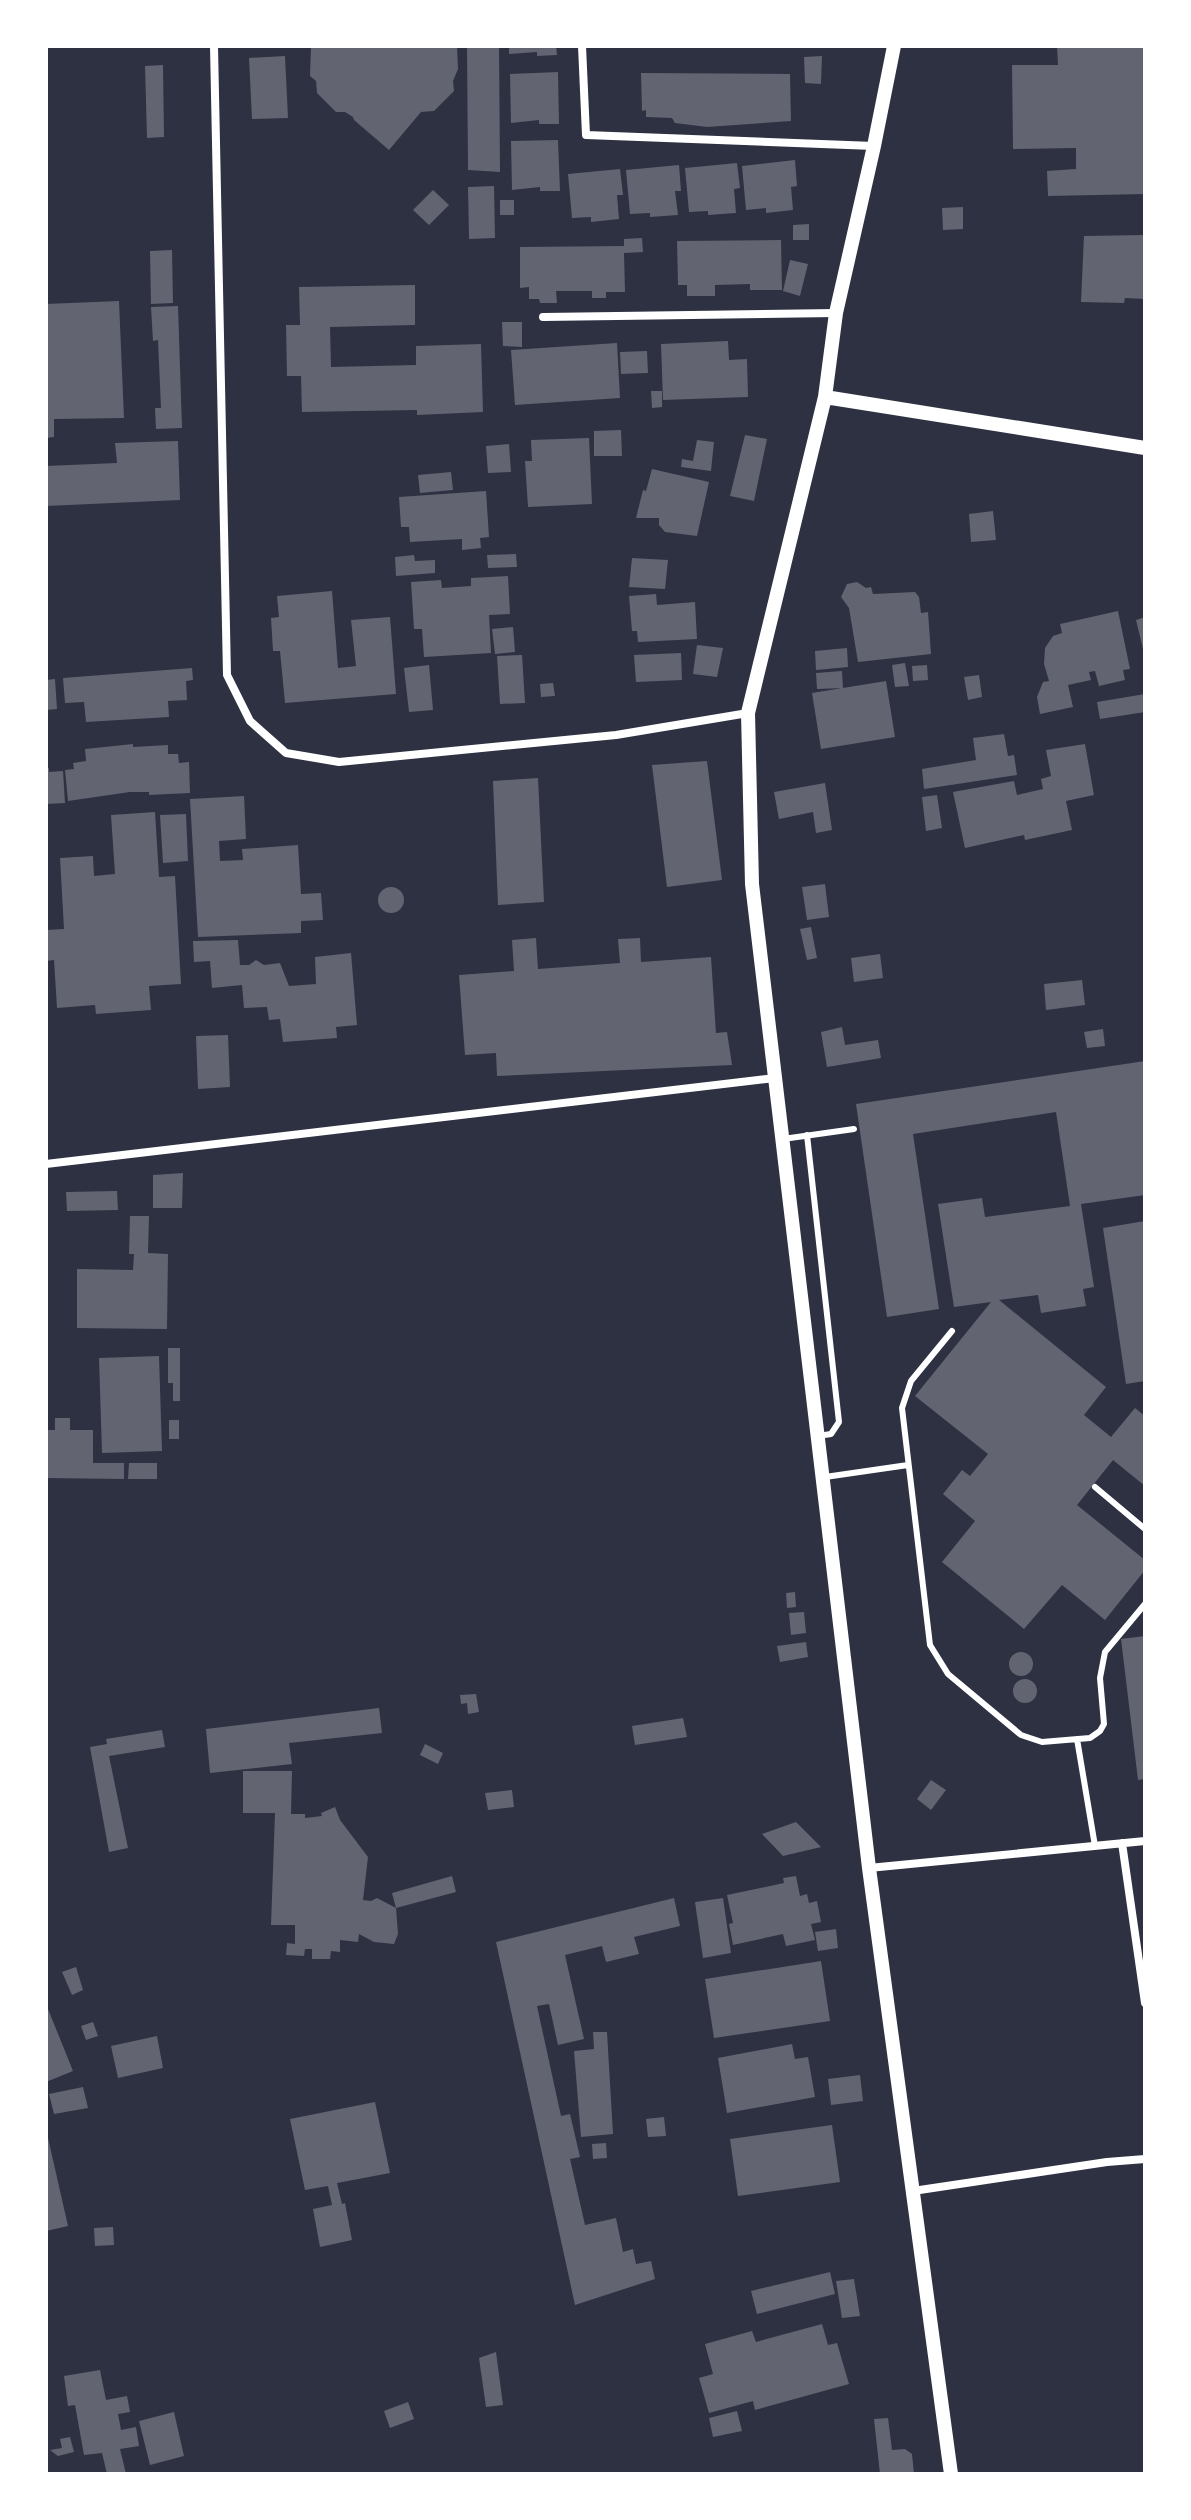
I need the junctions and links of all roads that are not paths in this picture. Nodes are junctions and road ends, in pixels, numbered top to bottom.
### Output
1 (214, 46) edge
2 (582, 46) edge
3 (894, 46) edge
4 (874, 146) junction
5 (836, 313) junction
6 (543, 317) dead end
7 (825, 397) junction
8 (1145, 448) edge
9 (748, 713) junction
10 (775, 1078) junction
11 (854, 1129) dead end
12 (807, 1135) junction
13 (782, 1139) junction
14 (46, 1164) edge
15 (952, 1331) dead end
16 (818, 1436) junction
17 (908, 1465) junction
18 (823, 1478) junction
19 (1095, 1487) dead end
20 (1145, 1529) edge
21 (1145, 1604) edge
22 (1077, 1739) junction
23 (1145, 1841) edge
24 (1122, 1843) junction
25 (1095, 1846) junction
26 (869, 1868) junction
27 (1145, 2003) edge
28 (1145, 2159) edge
29 (913, 2191) junction
30 (951, 2474) edge

1 - 9 street
2 - 4 street
3 - 4 street
4 - 5 street
5 - 6 street
5 - 7 street
7 - 8 street
7 - 9 street
9 - 10 street
10 - 13 street
10 - 14 street
11 - 12 lane
12 - 13 lane
12 - 16 lane
13 - 16 street
15 - 17 lane
16 - 18 street
17 - 18 lane
17 - 22 lane
18 - 26 street
19 - 20 lane
21 - 22 lane
22 - 25 lane
23 - 24 street
24 - 25 street
24 - 27 street
25 - 26 street
26 - 29 street
28 - 29 street
29 - 30 street

